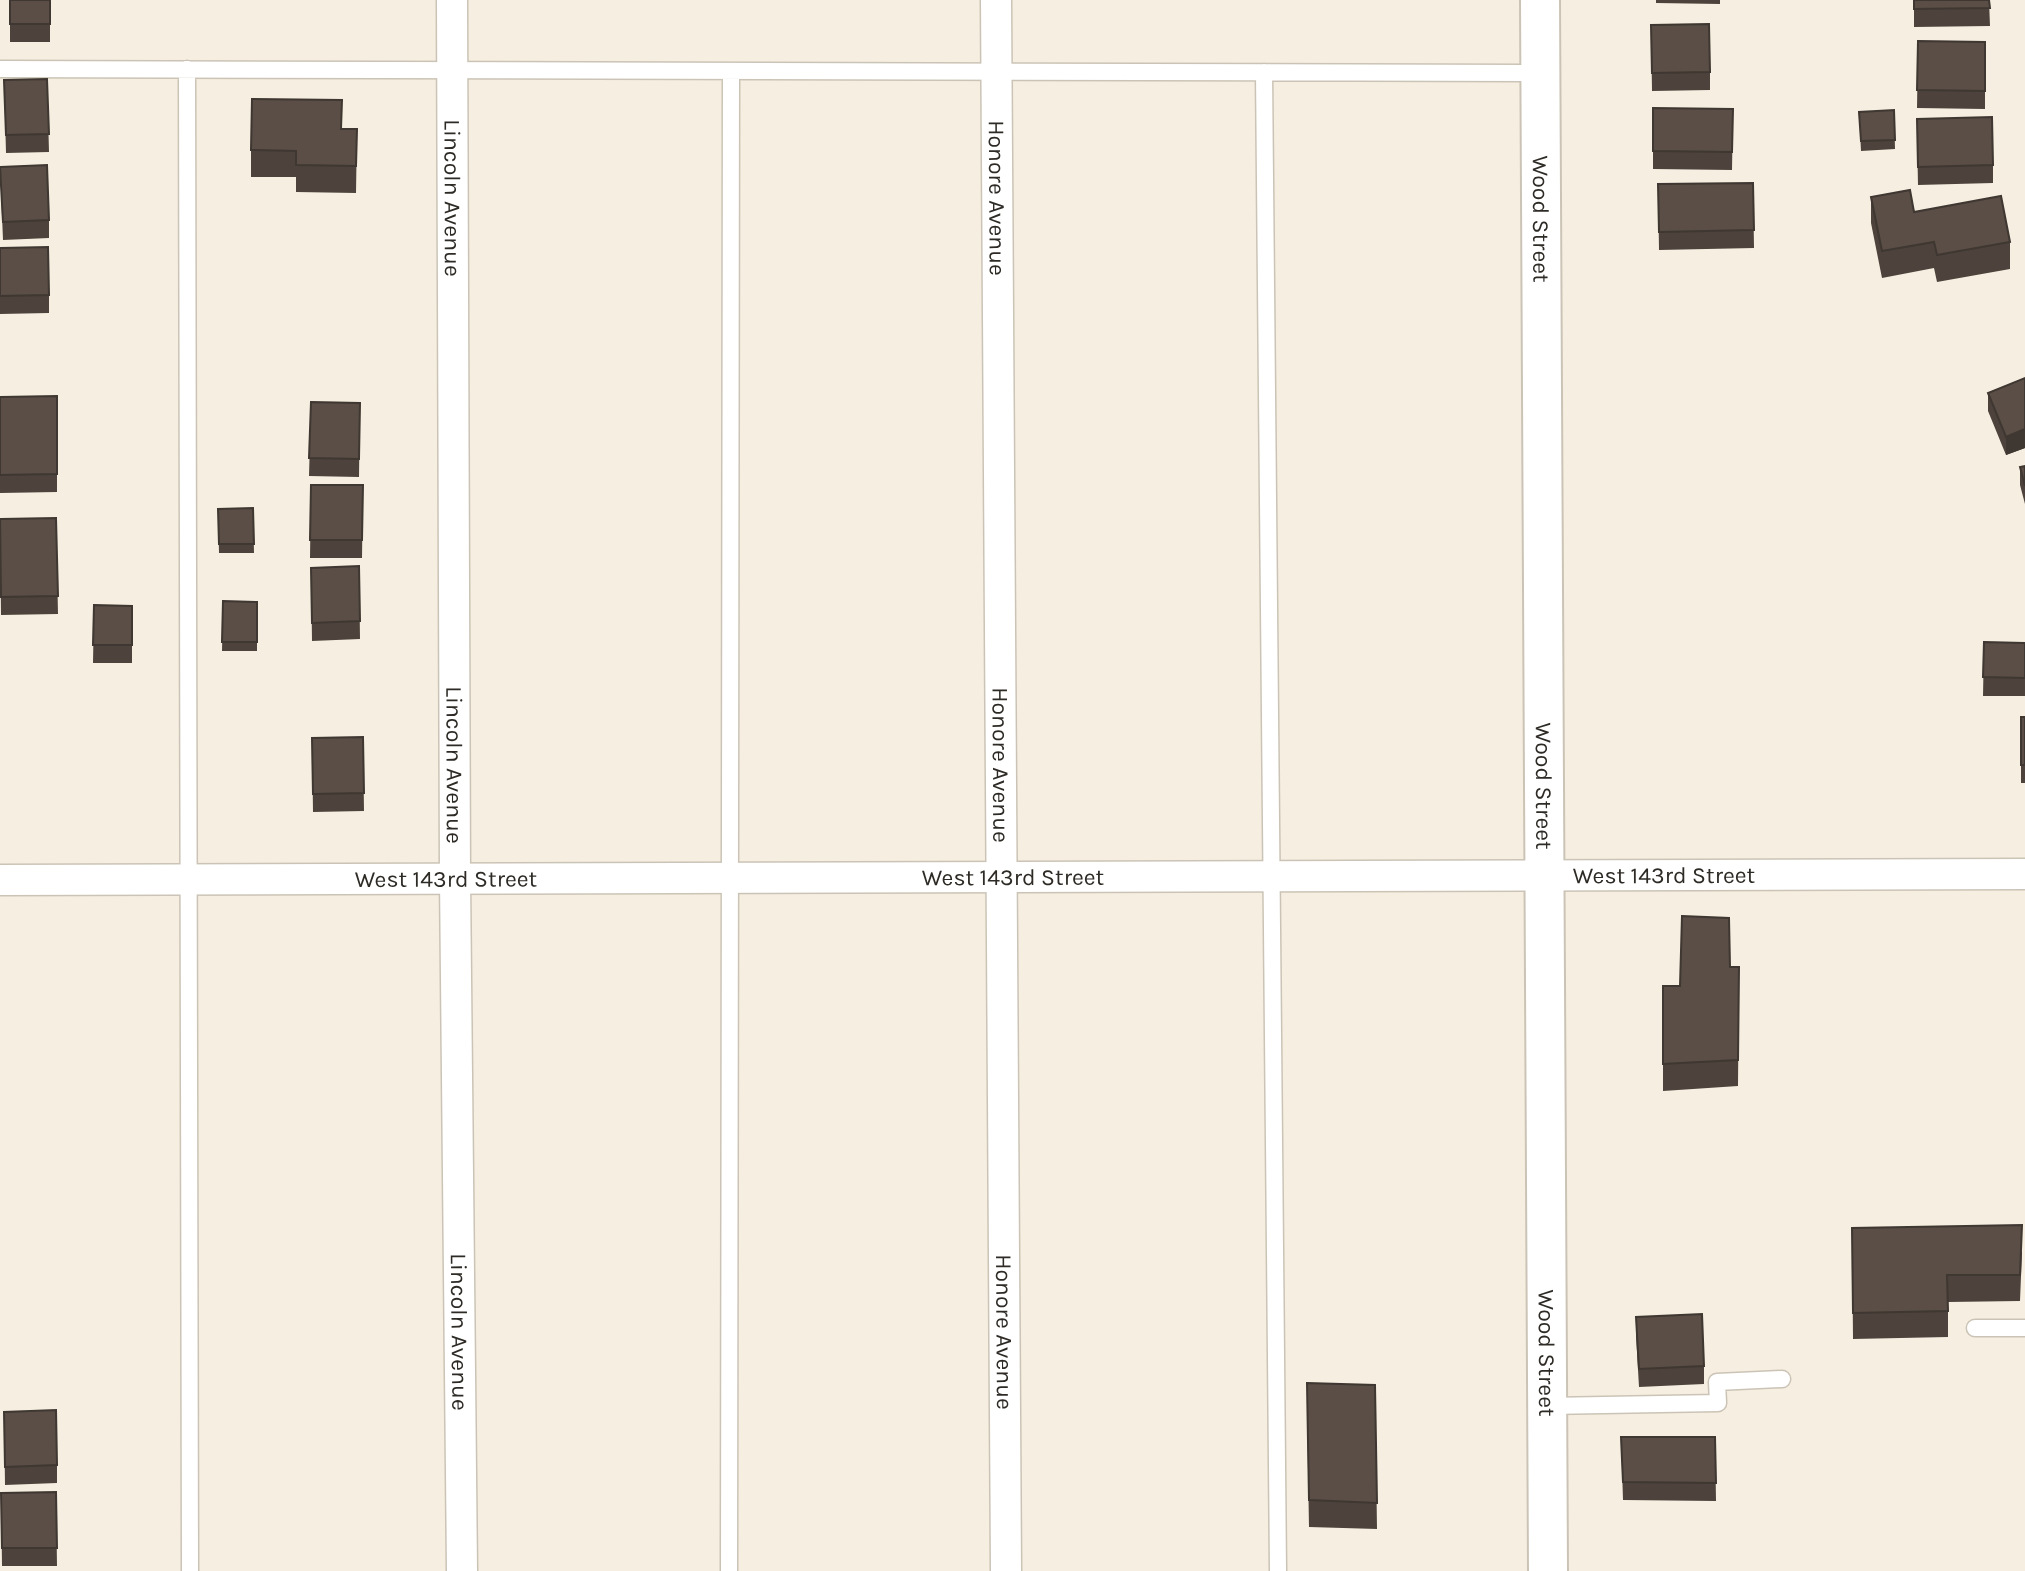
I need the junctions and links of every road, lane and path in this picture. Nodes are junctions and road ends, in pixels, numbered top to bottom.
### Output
1 (453, 0) edge
2 (996, 0) edge
3 (1540, 0) edge
4 (0, 69) edge
5 (187, 69) junction
6 (453, 70) junction
7 (731, 71) junction
8 (996, 71) junction
9 (1264, 72) junction
10 (1540, 73) junction
11 (2025, 874) edge
12 (1544, 875) junction
13 (1000, 876) junction
14 (1271, 876) junction
15 (455, 878) junction
16 (729, 878) junction
17 (189, 879) junction
18 (0, 880) edge
19 (1975, 1328) dead end
20 (2025, 1328) edge
21 (1782, 1380) dead end
22 (1547, 1406) junction
23 (190, 1571) edge
24 (462, 1571) edge
25 (729, 1571) edge
26 (1006, 1571) edge
27 (1278, 1571) edge
28 (1548, 1571) edge

1 - 6 street, Lincoln Avenue
2 - 8 street, Honore Avenue
3 - 10 main road, Wood Street
4 - 5 lane
5 - 6 lane
5 - 17 lane
6 - 7 lane
6 - 15 street, Lincoln Avenue
7 - 8 lane
7 - 16 lane
8 - 9 lane
8 - 13 street, Honore Avenue
9 - 10 lane
9 - 14 lane
10 - 12 main road, Wood Street
11 - 12 street, West 143rd Street
12 - 14 street, West 143rd Street
12 - 22 main road, Wood Street
13 - 14 street, West 143rd Street
13 - 16 street, West 143rd Street
13 - 26 street, Honore Avenue
14 - 27 lane
15 - 16 street, West 143rd Street
15 - 17 street, West 143rd Street
15 - 24 street, Lincoln Avenue
16 - 25 lane
17 - 18 street, West 143rd Street
17 - 23 lane
19 - 20 lane
21 - 22 lane
22 - 28 main road, Wood Street

